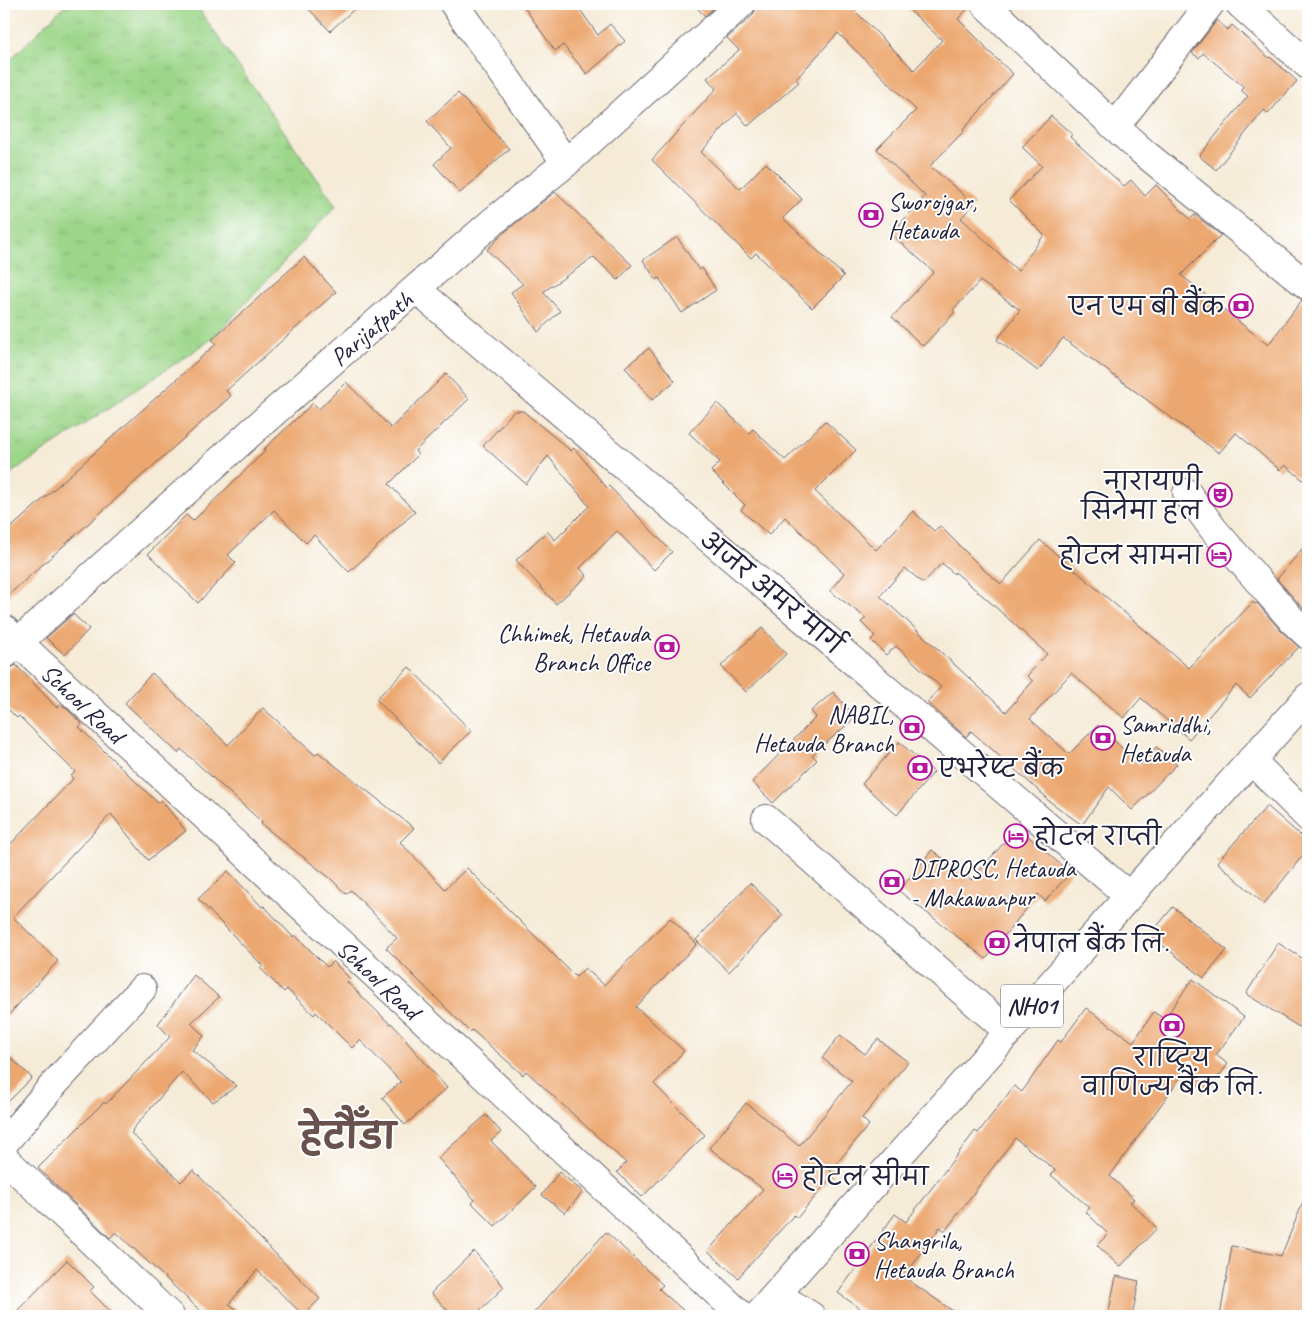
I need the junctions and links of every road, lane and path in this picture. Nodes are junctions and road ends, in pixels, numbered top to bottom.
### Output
1 (454, 4) edge
2 (741, 4) edge
3 (1210, 4) edge
4 (1240, 4) edge
5 (998, 8) edge
6 (1308, 65) edge
7 (1115, 127) junction
8 (566, 163) junction
9 (1308, 286) edge
10 (416, 288) junction
11 (1187, 493) dead end
12 (1308, 635) edge
13 (8, 642) edge
14 (1308, 697) edge
15 (1251, 760) junction
16 (1308, 817) edge
17 (766, 819) dead end
18 (1129, 896) junction
19 (142, 989) dead end
20 (1009, 1032) junction
21 (4, 1143) edge
22 (4, 1158) edge
23 (777, 1295) junction
24 (170, 1316) edge
25 (742, 1316) edge
26 (757, 1316) edge
27 (811, 1316) edge

1 - 8 main road
2 - 8 main road, Parijatpath
3 - 7 main road
4 - 6 main road
5 - 7 main road
7 - 9 main road
8 - 10 main road, Parijatpath
10 - 13 main road, Parijatpath
10 - 18 main road, अजर अमर मार्ग
11 - 12 main road
13 - 25 main road, School Road
14 - 15 main road, NH01
15 - 16 main road
15 - 18 main road, NH01
17 - 20 main road
18 - 20 main road, NH01
19 - 21 main road
20 - 23 main road, NH01
22 - 24 main road
23 - 26 main road, NH01
23 - 27 main road

